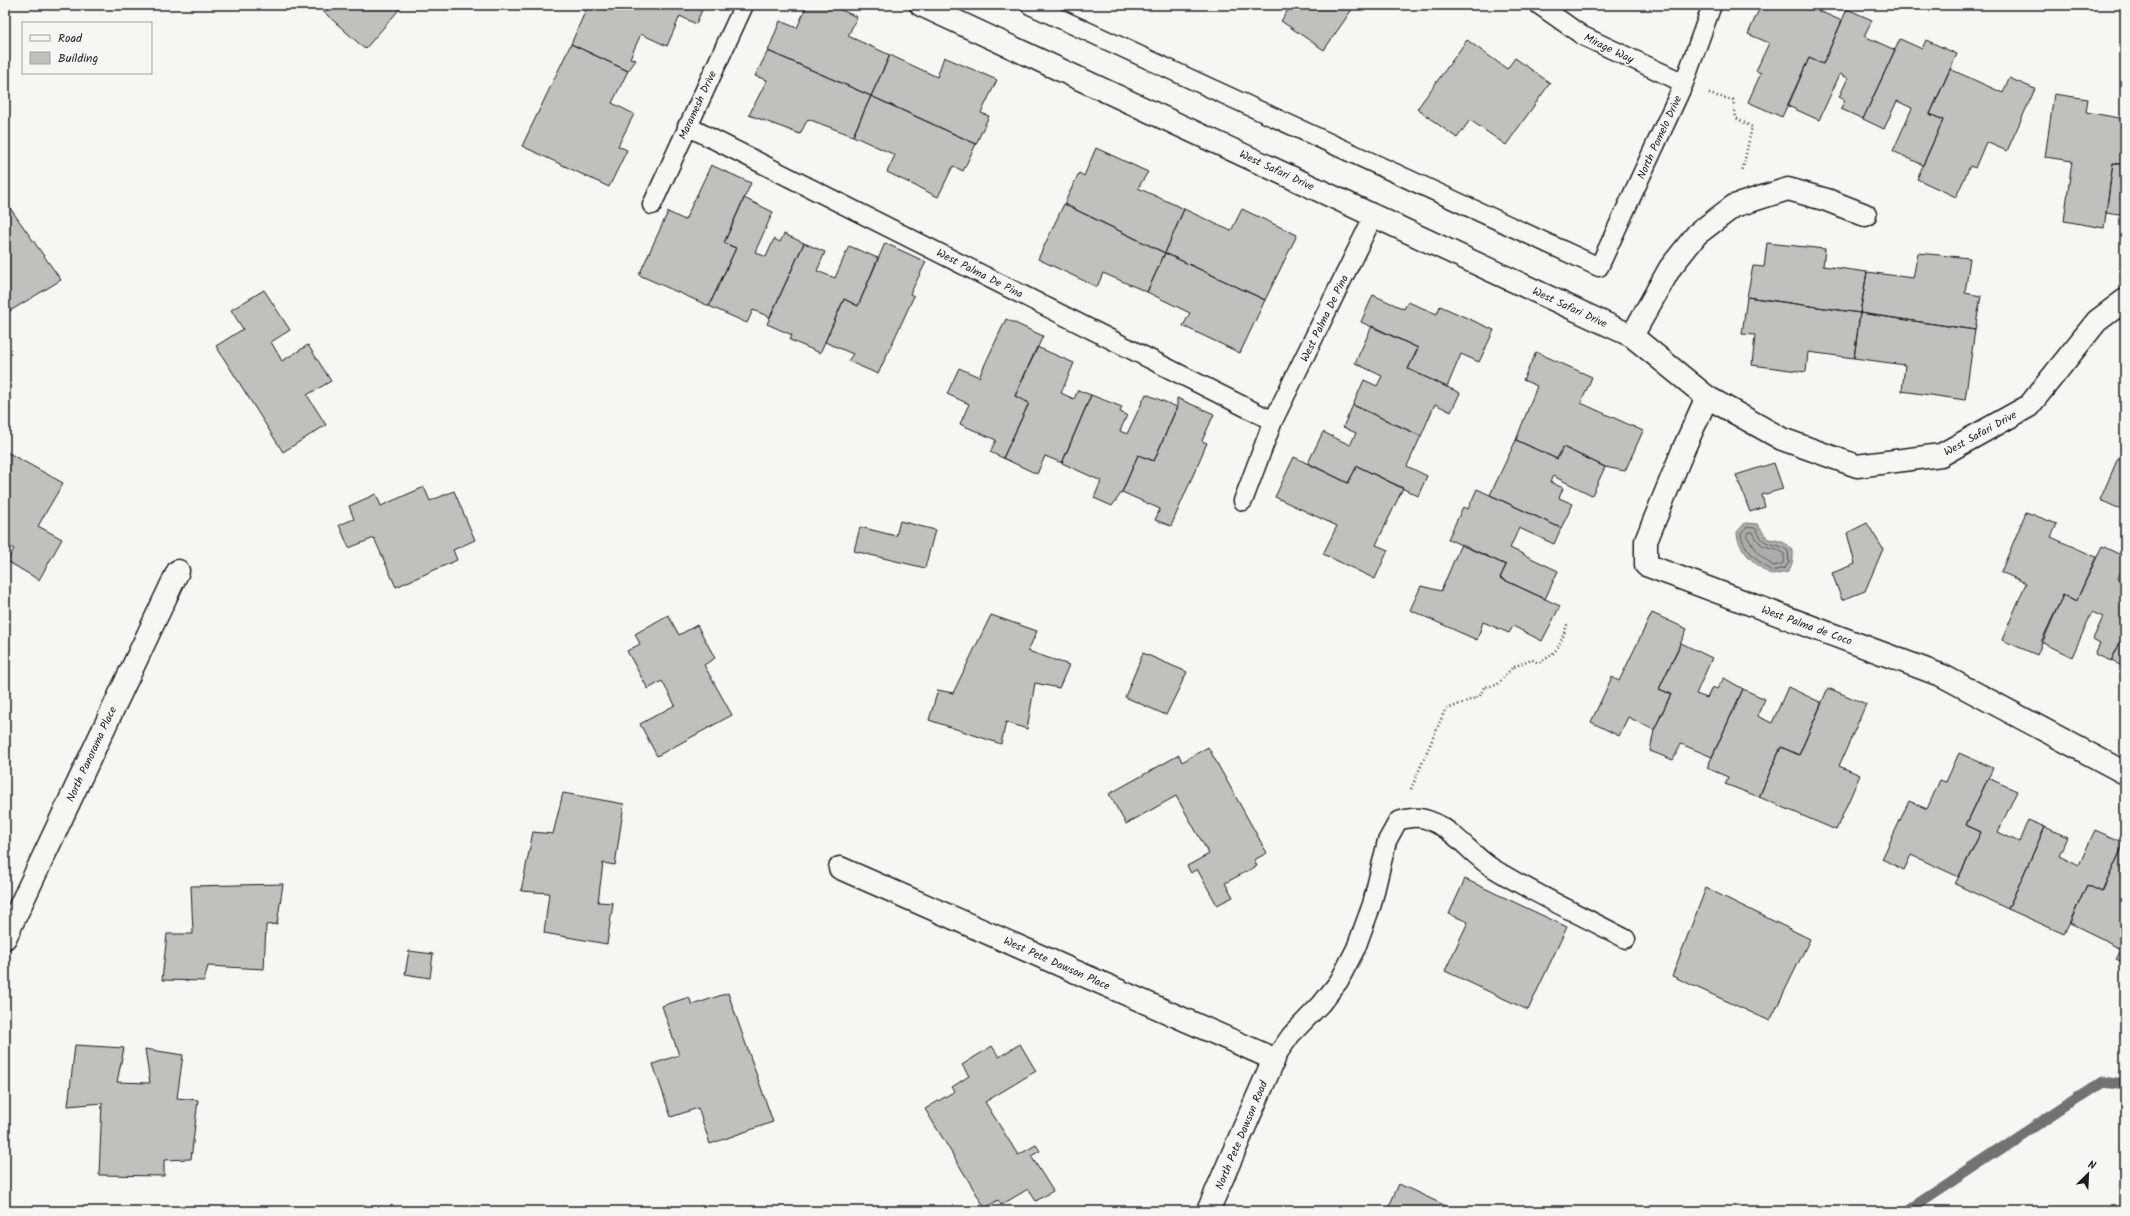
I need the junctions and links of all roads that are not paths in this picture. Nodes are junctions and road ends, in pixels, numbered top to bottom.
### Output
1 (744, 5) edge
2 (921, 5) edge
3 (1030, 5) edge
4 (1539, 5) edge
5 (1712, 5) edge
6 (1684, 83) junction
7 (688, 126) junction
8 (652, 205) dead end
9 (1374, 215) junction
10 (1864, 215) dead end
11 (2125, 300) edge
12 (1632, 336) junction
13 (1707, 397) junction
14 (1273, 421) junction
15 (1243, 501) dead end
16 (178, 571) dead end
17 (2125, 774) edge
18 (840, 868) dead end
19 (5, 938) edge
20 (1626, 939) dead end
21 (1274, 1059) junction
22 (1208, 1211) edge

1 - 7 lane, Maramesh Drive
2 - 9 street, West Safari Drive
3 - 6 lane, North Pomelo Drive
4 - 6 lane, Mirage Way
5 - 6 lane, North Pomelo Drive
7 - 8 lane, Maramesh Drive
7 - 14 lane, West Palma De Pina
9 - 12 street, West Safari Drive
9 - 14 lane, West Palma De Pina
10 - 12 street
11 - 13 street, West Safari Drive
12 - 13 street, West Safari Drive
13 - 17 street, West Palma de Coco
14 - 15 lane, West Palma De Pina
16 - 19 street, North Panorama Place
18 - 21 street, West Pete Dawson Place
20 - 21 lane
21 - 22 street, North Pete Dawson Road

